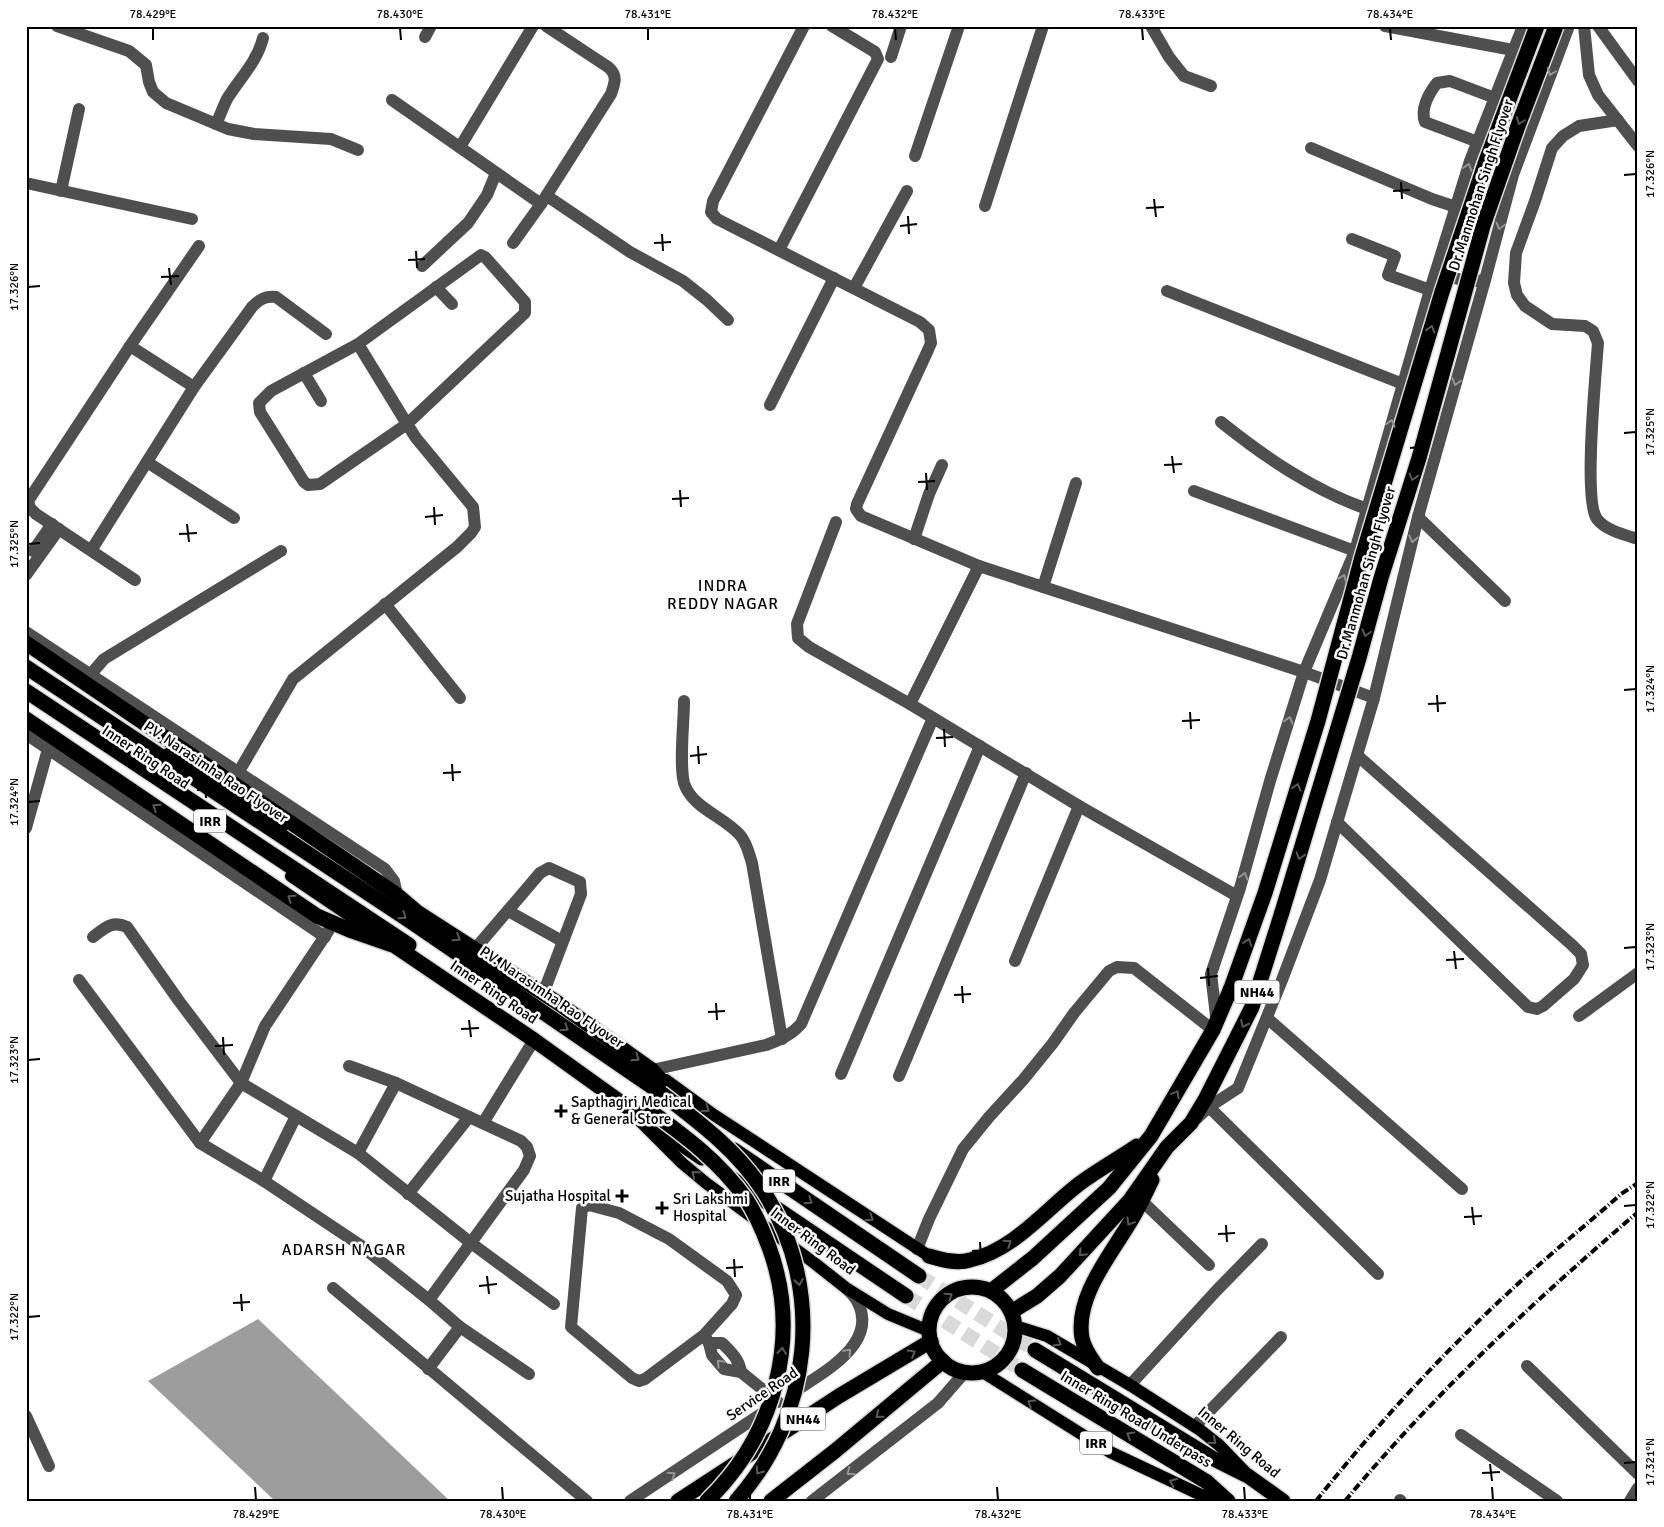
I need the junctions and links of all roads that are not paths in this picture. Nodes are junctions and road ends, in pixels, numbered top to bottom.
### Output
1 (57, 26) edge
2 (534, 26) edge
3 (546, 26) edge
4 (804, 26) edge
5 (832, 26) edge
6 (901, 26) edge
7 (959, 26) edge
8 (1043, 26) edge
9 (1151, 26) edge
10 (1385, 26) edge
11 (1524, 26) edge
12 (1537, 26) edge
13 (1556, 26) edge
14 (1569, 26) edge
15 (1584, 26) edge
16 (1598, 26) edge
17 (264, 38) dead end
18 (1514, 50) junction
19 (891, 57) dead end
20 (1638, 80) edge
21 (1211, 86) dead end
22 (1495, 98) junction
23 (392, 100) dead end
24 (79, 109) dead end
25 (1618, 120) junction
26 (216, 124) junction
27 (1478, 142) junction
28 (1638, 146) edge
29 (460, 147) junction
30 (1311, 148) dead end
31 (358, 150) dead end
32 (915, 156) dead end
33 (496, 173) junction
34 (26, 183) edge
35 (61, 191) junction
36 (907, 191) dead end
37 (544, 200) junction
38 (985, 206) dead end
39 (1456, 207) junction
40 (192, 219) dead end
41 (1352, 239) dead end
42 (513, 244) dead end
43 (199, 246) dead end
44 (779, 250) junction
45 (1438, 264) junction
46 (422, 266) dead end
47 (834, 278) junction
48 (1486, 280) junction
49 (436, 287) junction
50 (854, 288) junction
51 (1430, 290) junction
52 (1167, 291) dead end
53 (452, 304) dead end
54 (728, 320) dead end
55 (326, 334) dead end
56 (358, 344) junction
57 (130, 346) junction
58 (304, 373) junction
59 (1403, 384) junction
60 (194, 387) junction
61 (321, 402) dead end
62 (770, 405) dead end
63 (1221, 422) dead end
64 (407, 424) junction
65 (147, 462) junction
66 (942, 465) dead end
67 (1076, 483) dead end
68 (1194, 491) dead end
69 (1367, 509) junction
70 (234, 518) dead end
71 (1418, 518) junction
72 (836, 522) dead end
73 (56, 527) junction
74 (914, 539) junction
75 (1638, 539) edge
76 (92, 549) junction
77 (281, 551) dead end
78 (1355, 552) junction
79 (26, 561) edge
80 (979, 566) junction
81 (26, 575) edge
82 (135, 580) dead end
83 (1044, 587) junction
84 (1506, 601) dead end
85 (385, 604) junction
86 (26, 632) edge
87 (26, 643) edge
88 (26, 661) edge
89 (26, 667) edge
90 (1304, 672) junction
91 (91, 674) junction
92 (26, 691) edge
93 (26, 697) edge
94 (460, 698) dead end
95 (1374, 698) junction
96 (684, 701) dead end
97 (910, 704) junction
98 (933, 718) junction
99 (26, 719) edge
100 (26, 734) edge
101 (980, 746) junction
102 (48, 749) junction
103 (1358, 756) junction
104 (238, 772) junction
105 (1026, 773) junction
106 (1079, 806) junction
107 (1337, 822) junction
108 (26, 828) edge
109 (397, 895) junction
110 (1237, 896) junction
111 (508, 911) junction
112 (417, 912) junction
113 (332, 923) junction
114 (93, 936) dead end
115 (325, 937) junction
116 (562, 941) junction
117 (395, 946) junction
118 (475, 950) junction
119 (1015, 961) dead end
120 (1638, 973) edge
121 (79, 980) dead end
122 (543, 994) junction
123 (1579, 1016) dead end
124 (1267, 1018) junction
125 (1215, 1027) junction
126 (782, 1039) junction
127 (534, 1040) junction
128 (349, 1066) dead end
129 (652, 1070) junction
130 (841, 1074) dead end
131 (899, 1076) dead end
132 (241, 1083) junction
133 (396, 1083) junction
134 (626, 1106) junction
135 (1209, 1107) junction
136 (296, 1116) junction
137 (469, 1117) junction
138 (483, 1123) junction
139 (1191, 1123) junction
140 (1151, 1136) junction
141 (200, 1143) junction
142 (1167, 1147) junction
143 (358, 1154) junction
144 (264, 1181) junction
145 (1462, 1189) dead end
146 (408, 1194) junction
147 (1142, 1201) junction
148 (471, 1243) junction
149 (1262, 1244) dead end
150 (923, 1253) junction
151 (1209, 1265) dead end
152 (1378, 1274) dead end
153 (919, 1276) tunnel mouth
154 (333, 1288) dead end
155 (846, 1288) junction
156 (991, 1291) junction
157 (906, 1296) tunnel mouth
158 (429, 1300) junction
159 (554, 1304) dead end
160 (1013, 1319) junction
161 (460, 1328) junction
162 (930, 1336) junction
163 (1281, 1337) dead end
164 (706, 1339) junction
165 (1035, 1350) tunnel mouth
166 (943, 1361) junction
167 (1526, 1366) dead end
168 (1098, 1368) junction
169 (428, 1369) junction
170 (1022, 1370) tunnel mouth
171 (973, 1372) junction
172 (529, 1374) dead end
173 (1130, 1385) junction
174 (778, 1402) junction
175 (26, 1416) edge
176 (1195, 1426) junction
177 (1461, 1435) dead end
178 (49, 1466) dead end
179 (1638, 1474) edge
180 (1248, 1476) junction
181 (1638, 1488) edge
182 (587, 1501) edge
183 (630, 1501) edge
184 (678, 1501) edge
185 (707, 1501) edge
186 (736, 1501) edge
187 (771, 1501) edge
188 (812, 1501) edge
189 (1218, 1501) edge
190 (1228, 1501) edge
191 (1283, 1501) edge
192 (1557, 1501) edge
193 (1630, 1501) edge

1 - 26 street
2 - 29 street
3 - 37 street
4 - 44 street
5 - 44 street
6 - 19 street
7 - 32 street
8 - 38 street
9 - 21 street
10 - 18 street
11 - 18 street, NH44
125 -> 12 highway, Dr.Manmohan Singh Flyover / NH44, bridge
13 -> 139 highway, Dr.Manmohan Singh Flyover / NH44, bridge
14 -> 48 street, NH44
15 - 25 street
16 - 20 street
17 - 26 street
18 - 22 street, NH44
22 - 27 street, NH44
22 - 27 street
23 - 29 street
24 - 35 street
25 - 28 street
25 - 75 street
26 - 31 street
39 -> 27 street, NH44
29 - 33 street
30 - 39 street
33 - 37 street
33 - 46 street
34 - 35 street
35 - 40 street
36 - 50 street
37 - 42 street
37 - 54 street
39 - 45 street, NH44
41 - 51 street
43 - 57 street
44 - 47 street
45 - 48 street
45 - 51 street, NH44
47 - 50 street
47 - 62 street
48 -> 71 street, NH44
49 - 53 street
49 - 56 street
49 - 64 street
50 - 74 street
51 - 59 street, NH44
52 - 59 street
55 - 60 street
56 - 58 street
56 - 64 street
57 - 60 street
57 - 73 street
58 - 61 street
58 - 64 street
69 -> 59 street, NH44
60 - 65 street
63 - 69 street
64 - 85 street
65 - 70 street
65 - 76 street
66 - 74 street
67 - 83 street
68 - 78 street
69 - 78 street, NH44
71 - 84 street
71 -> 95 street, NH44
72 - 97 street
73 - 76 street
73 - 79 street
73 - 81 street
74 - 80 street
76 - 82 street
77 - 91 street
90 -> 78 street, NH44
80 - 83 street
80 - 97 street
83 - 90 street
85 - 94 street
85 - 104 street
86 - 91 street
87 - 109 highway
88 - 112 main road, Inner Ring Road / IRR
89 -> 186 highway, P.V. Narasimha Rao Flyover, bridge
90 - 95 street
110 -> 90 street, NH44
91 - 104 street
185 -> 92 highway, bridge
93 - 117 main road, Inner Ring Road / IRR
95 - 103 street, NH44
96 - 126 street
97 - 98 street
98 - 101 street
98 - 126 street
113 -> 99 highway
100 - 102 street
101 - 105 street
101 - 130 street
102 - 108 street
102 - 115 street
103 - 107 street, NH44
103 - 107 street
104 - 109 street
105 - 106 street
105 - 131 street
106 - 110 street
106 - 119 street
107 - 124 street, NH44
109 - 112 highway
110 - 125 street, NH44
111 - 116 street
111 - 116 street
111 - 118 street
112 -> 118 highway, Inner Ring Road / IRR
113 - 115 street
113 - 117 highway
114 - 132 street
115 - 132 street
116 - 122 street
117 - 127 highway, Inner Ring Road / IRR
118 - 122 highway, Inner Ring Road / IRR
120 - 123 street
121 - 141 street
122 -> 129 highway, Inner Ring Road / IRR
124 - 135 street, NH44
124 - 145 street
140 -> 125 highway, NH44
125 - 150 street
126 - 129 street
127 - 134 highway, Inner Ring Road / IRR
127 - 138 street
128 - 133 street
129 -> 150 main road, Inner Ring Road / IRR
129 -> 153 highway, IRR
132 - 136 street
132 - 141 street
133 - 137 street
133 - 143 street
155 -> 134 main road, Inner Ring Road / IRR
134 - 157 highway, IRR
135 - 139 street, NH44
135 - 152 street
136 - 143 street
136 - 144 street
137 - 138 street
137 - 146 street
138 - 148 street
139 - 142 highway, NH44
150 -> 140 highway
140 - 156 highway, NH44
141 - 144 street
142 - 147 highway
142 -> 160 highway, NH44
143 - 146 street
144 - 158 street
146 - 148 street
147 - 151 street
147 -> 168 highway
148 - 158 street
148 - 159 street
149 - 173 street
154 - 169 street
155 - 162 main road, Inner Ring Road / IRR
174 -> 155 street, Service Road
156 - 160 highway
162 -> 156 highway
158 - 161 street
160 -> 168 main road, Inner Ring Road
160 - 171 highway
161 - 169 street
161 - 172 street
162 - 166 highway
184 -> 162 highway, NH44
163 - 176 street
164 - 164 street
164 - 174 street
165 - 180 highway, Inner Ring Road Underpass
166 - 171 highway
166 -> 187 highway, NH44
167 - 179 street
168 - 173 main road, Inner Ring Road
169 - 182 street
190 -> 170 highway, Inner Ring Road Underpass / IRR
171 -> 188 street
189 -> 171 main road, IRR
173 - 176 main road, Inner Ring Road
183 -> 174 street, Service Road
175 - 178 street
176 -> 180 main road, Inner Ring Road
177 - 192 street
180 - 191 highway, Inner Ring Road
181 - 193 street

